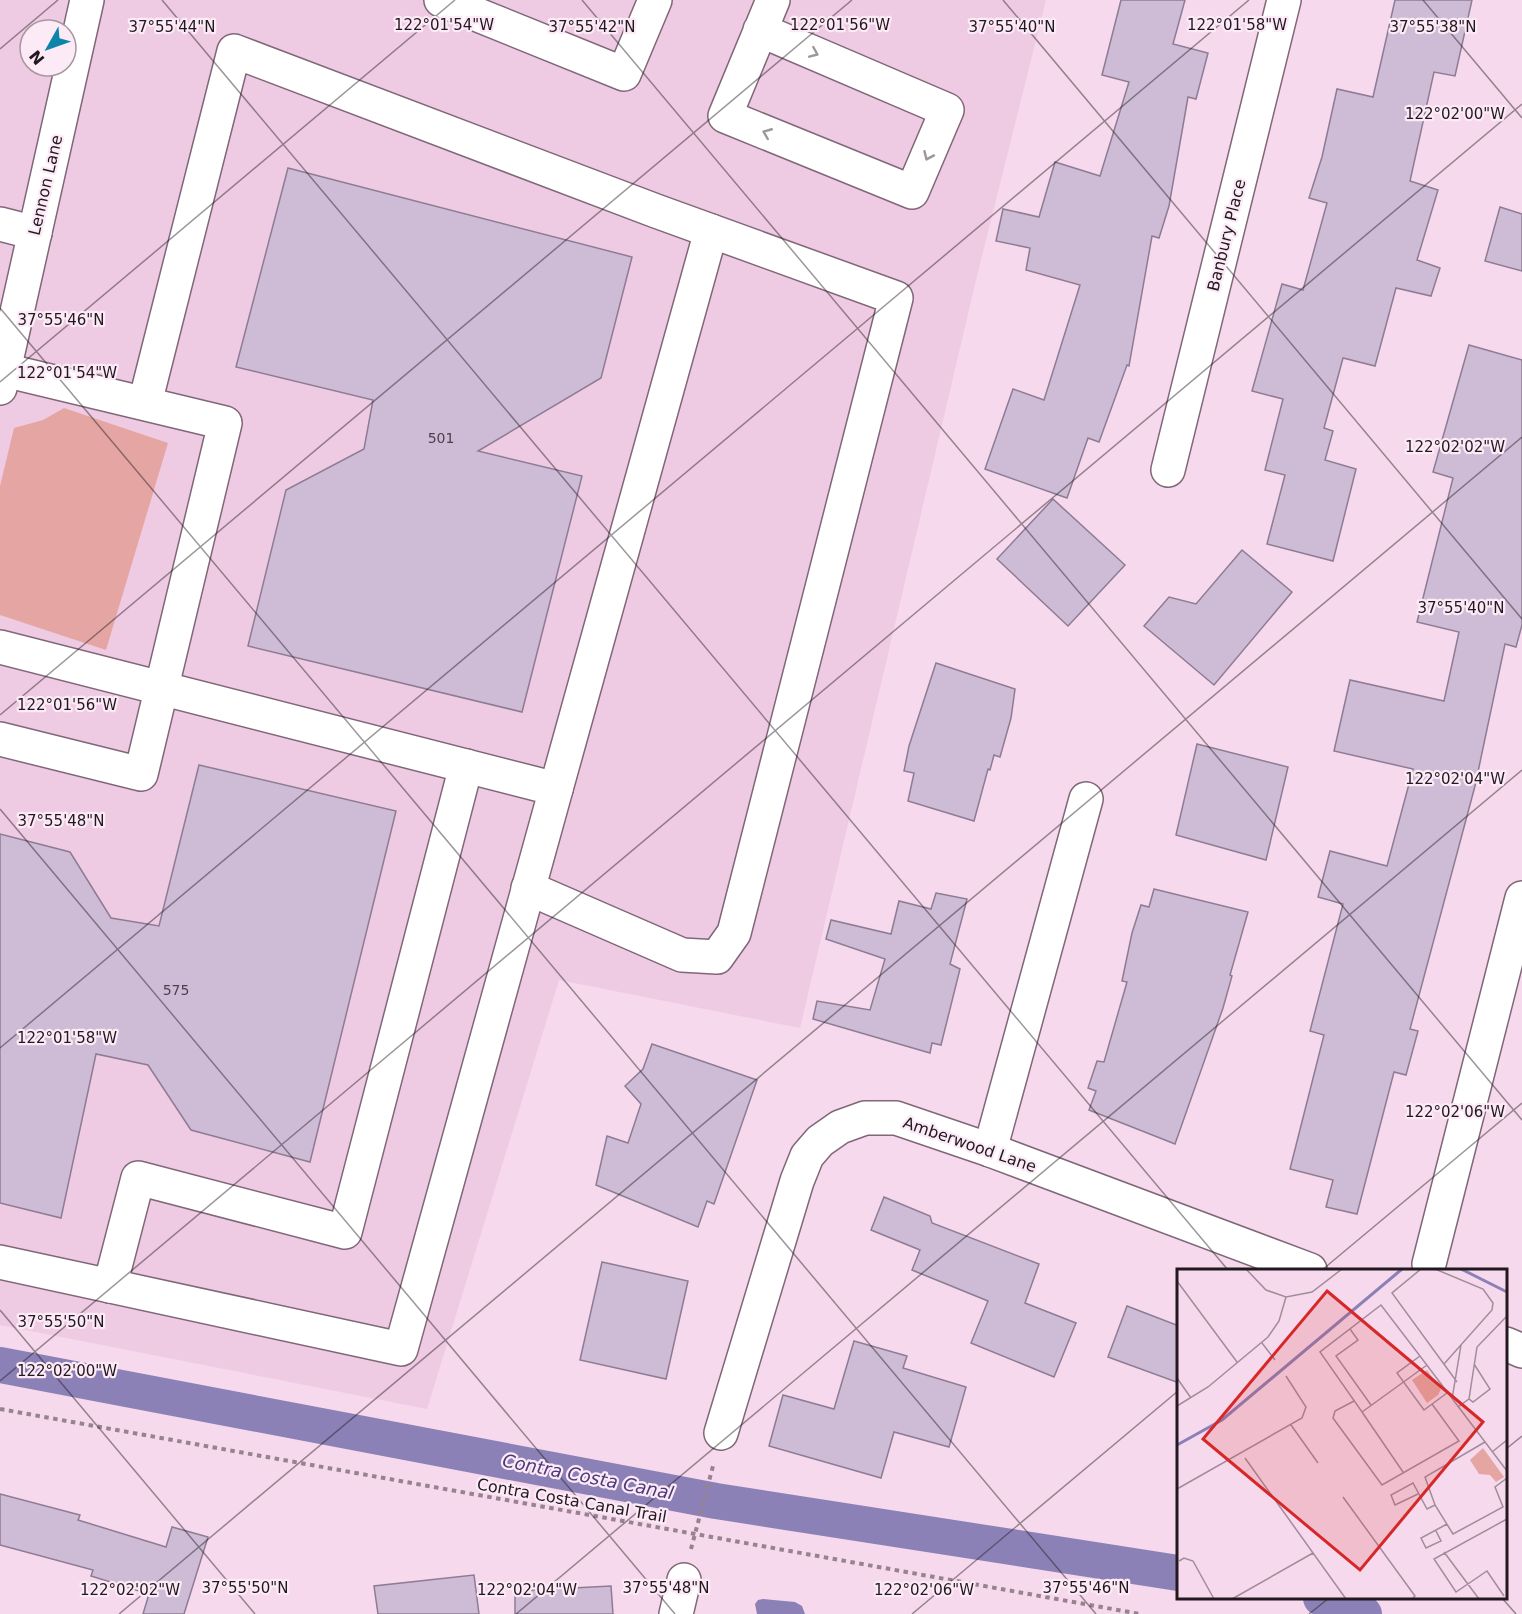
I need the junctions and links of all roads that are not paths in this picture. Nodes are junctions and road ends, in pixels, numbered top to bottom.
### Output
1 (87, 0) edge
2 (441, 0) edge
3 (655, 0) edge
4 (773, 0) edge
5 (1284, 0) edge
6 (760, 30) junction
7 (0, 224) edge
8 (711, 231) junction
9 (35, 233) junction
10 (9, 306) edge
11 (2, 379) edge
12 (145, 403) junction
13 (1168, 470) dead end
14 (0, 647) edge
15 (162, 689) junction
16 (0, 739) edge
17 (466, 766) junction
18 (556, 789) junction
19 (1086, 799) dead end
20 (528, 888) junction
21 (1522, 898) edge
22 (990, 1150) junction
23 (0, 1262) edge
24 (1429, 1264) dead end
25 (1307, 1269) edge
26 (110, 1286) junction
27 (1507, 1344) edge
28 (1522, 1351) edge
29 (721, 1433) dead end
30 (684, 1580) dead end
31 (676, 1614) edge

1 - 9 street, Lennon Lane
2 - 3 street
4 - 6 street
5 - 13 street, Banbury Place
6 -> 6 street
7 - 9 street
8 - 12 street
8 - 18 street
8 - 20 street
9 - 10 street, Lennon Lane
10 - 11 street, Lennon Lane
11 - 12 street
12 - 15 street
14 - 15 street
15 - 16 street
15 - 17 street
17 - 18 street
17 - 26 street
18 - 20 street
19 - 22 street
20 - 26 street
21 - 24 street
22 - 25 street, Amberwood Lane
22 - 29 street, Amberwood Lane
23 - 26 street
27 - 28 street
30 - 31 street

